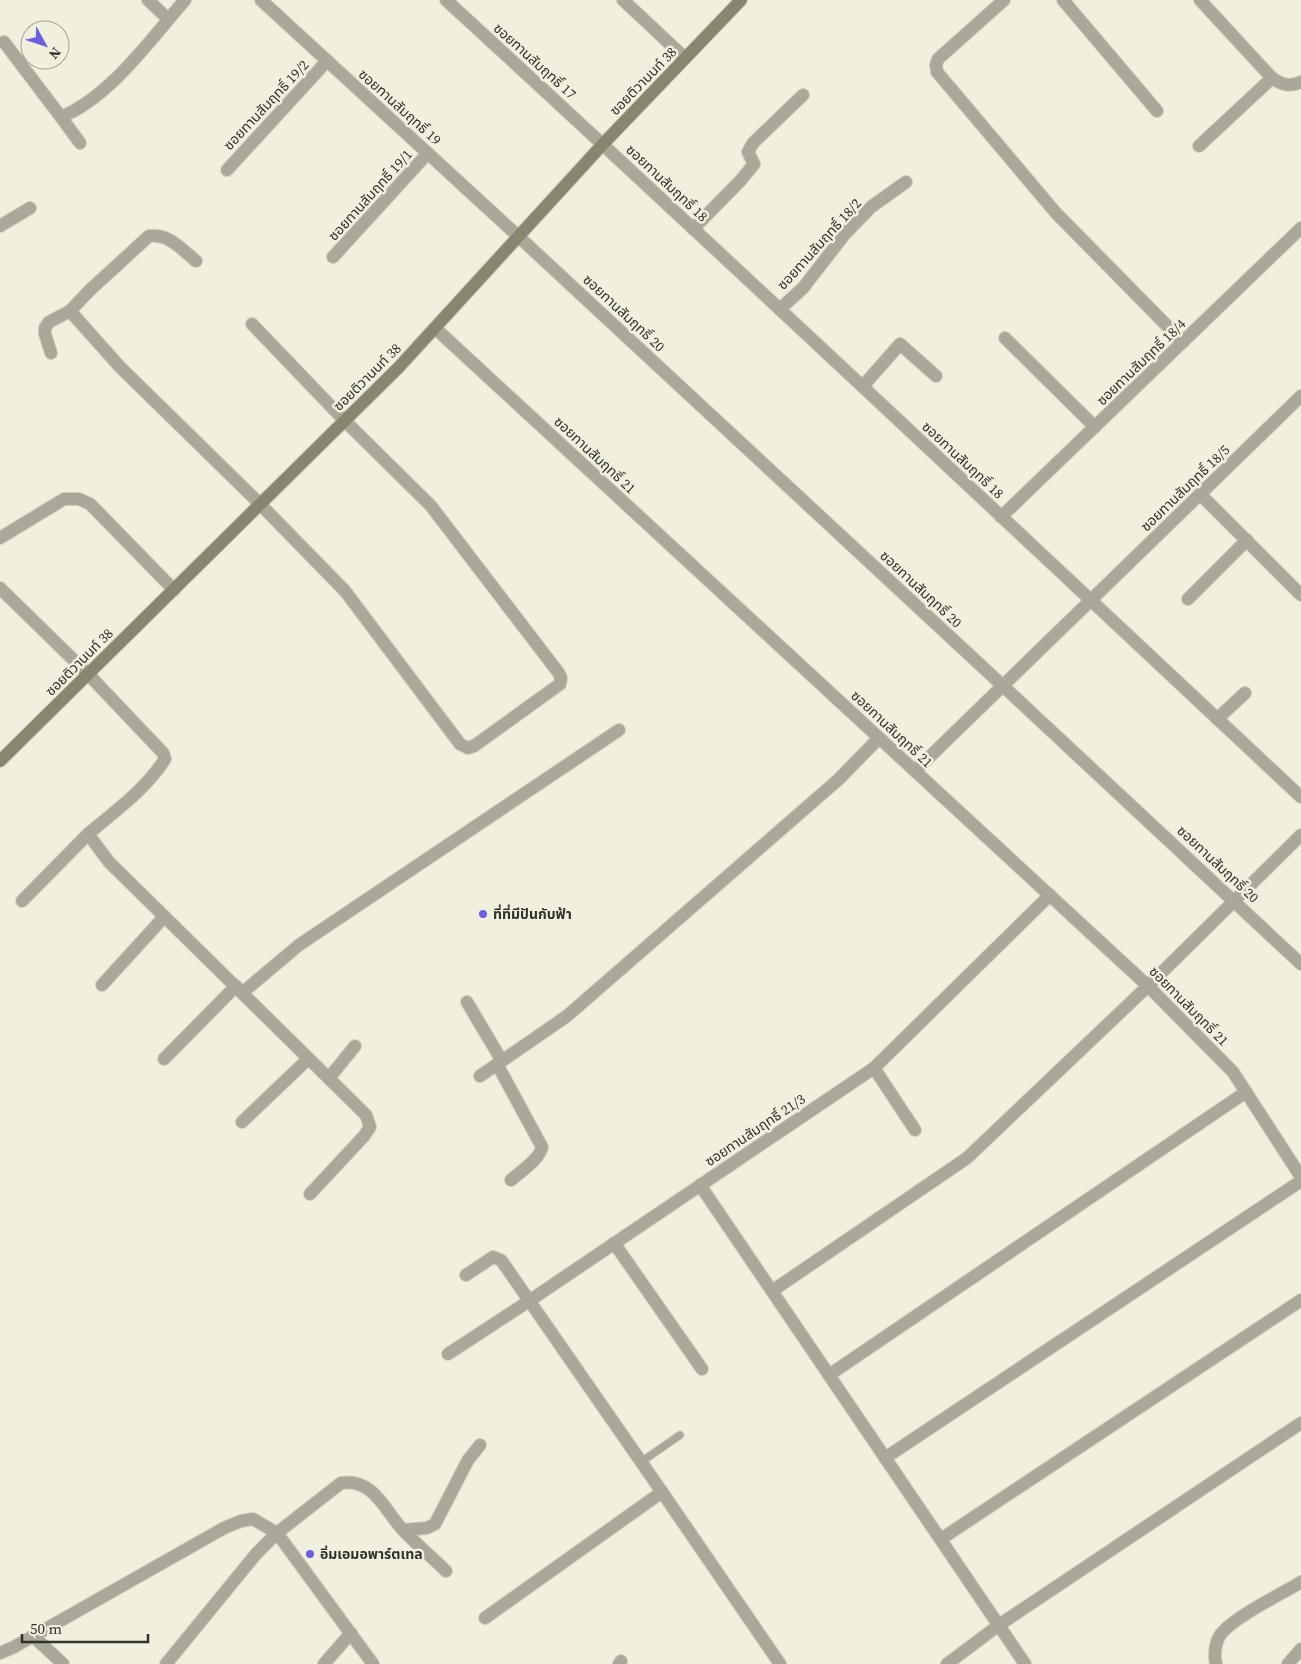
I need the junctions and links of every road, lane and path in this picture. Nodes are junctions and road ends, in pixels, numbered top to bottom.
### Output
1 (148, 0) edge
2 (185, 0) edge
3 (261, 0) edge
4 (446, 0) edge
5 (623, 0) edge
6 (741, 0) edge
7 (1004, 0) edge
8 (1063, 0) edge
9 (1200, 0) edge
10 (168, 19) junction
11 (4, 42) dead end
12 (685, 58) junction
13 (327, 61) junction
14 (1272, 78) junction
15 (1301, 82) edge
16 (803, 95) dead end
17 (1157, 111) dead end
18 (61, 117) junction
19 (80, 143) dead end
20 (604, 144) junction
21 (1199, 146) dead end
22 (428, 153) junction
23 (226, 170) dead end
24 (906, 182) dead end
25 (30, 208) dead end
26 (0, 226) edge
27 (1301, 228) edge
28 (694, 229) junction
29 (519, 236) junction
30 (334, 256) dead end
31 (196, 261) dead end
32 (780, 309) junction
33 (70, 311) junction
34 (252, 324) dead end
35 (435, 328) junction
36 (1005, 338) dead end
37 (1183, 342) junction
38 (51, 354) dead end
39 (936, 376) dead end
40 (863, 386) junction
41 (1300, 398) edge
42 (345, 421) junction
43 (1095, 427) junction
44 (1200, 494) junction
45 (260, 504) junction
46 (1001, 517) junction
47 (0, 538) edge
48 (1247, 540) junction
49 (0, 588) edge
50 (174, 590) junction
51 (1301, 595) edge
52 (1188, 599) dead end
53 (1091, 601) junction
54 (88, 674) junction
55 (1004, 686) junction
56 (1245, 693) dead end
57 (1217, 719) junction
58 (618, 730) dead end
59 (879, 738) junction
60 (0, 760) edge
61 (915, 771) junction
62 (1301, 797) edge
63 (88, 834) junction
64 (1301, 835) edge
65 (1050, 895) junction
66 (22, 901) dead end
67 (1235, 901) junction
68 (164, 917) junction
69 (1301, 964) edge
70 (102, 985) dead end
71 (1148, 986) junction
72 (239, 989) junction
73 (467, 1002) dead end
74 (355, 1046) dead end
75 (164, 1059) dead end
76 (308, 1060) junction
77 (499, 1063) junction
78 (874, 1068) junction
79 (480, 1076) dead end
80 (329, 1078) junction
81 (1246, 1092) junction
82 (242, 1122) dead end
83 (914, 1130) dead end
84 (1301, 1177) edge
85 (511, 1180) dead end
86 (1301, 1181) edge
87 (700, 1185) junction
88 (310, 1194) dead end
89 (614, 1243) junction
90 (466, 1275) dead end
91 (772, 1291) junction
92 (1301, 1300) edge
93 (529, 1301) junction
94 (448, 1354) dead end
95 (702, 1370) dead end
96 (829, 1375) junction
97 (1301, 1423) edge
98 (680, 1435) dead end
99 (480, 1445) dead end
100 (886, 1458) junction
101 (641, 1462) junction
102 (662, 1492) junction
103 (402, 1530) junction
104 (277, 1533) junction
105 (940, 1539) junction
106 (446, 1571) dead end
107 (1301, 1582) edge
108 (485, 1618) dead end
109 (999, 1625) junction
110 (351, 1633) junction
111 (33, 1636) junction
112 (1301, 1649) edge
113 (0, 1653) edge
114 (63, 1664) edge
115 (166, 1664) edge
116 (324, 1664) edge
117 (373, 1664) edge
118 (780, 1664) edge
119 (947, 1664) edge
120 (1025, 1664) edge
121 (1216, 1664) edge
122 (1288, 1664) edge

1 - 10 street
2 - 10 street
3 - 13 street, ซอยทานสัมฤทธิ์ 19
4 - 20 street, ซอยทานสัมฤทธิ์ 17
5 - 12 street
6 - 12 street, ซอยติวานนท์ 38
7 - 37 street
8 - 17 street
9 - 14 street
10 - 18 street
11 - 18 street
12 - 20 street, ซอยติวานนท์ 38
13 - 22 street, ซอยทานสัมฤทธิ์ 19
13 - 23 street, ซอยทานสัมฤทธิ์ 19/2
14 - 15 street
14 - 21 street
16 - 28 street
18 - 19 street
20 - 28 street, ซอยทานสัมฤทธิ์ 18
20 - 29 street, ซอยติวานนท์ 38
22 - 29 street, ซอยทานสัมฤทธิ์ 19
22 - 30 street, ซอยทานสัมฤทธิ์ 19/1
24 - 32 street, ซอยทานสัมฤทธิ์ 18/2
25 - 26 street
27 - 37 street, ซอยทานสัมฤทธิ์ 18/4
28 - 32 street, ซอยทานสัมฤทธิ์ 18
29 - 35 street, ซอยติวานนท์ 38
29 - 55 street, ซอยทานสัมฤทธิ์ 20
31 - 33 street
32 - 40 street, ซอยทานสัมฤทธิ์ 18
33 - 38 street
33 - 45 street
34 - 42 street
35 - 42 street, ซอยติวานนท์ 38
35 - 59 street, ซอยทานสัมฤทธิ์ 21
36 - 43 street
37 - 43 street, ซอยทานสัมฤทธิ์ 18/4
39 - 40 street
40 - 46 street, ซอยทานสัมฤทธิ์ 18
41 - 44 street, ซอยทานสัมฤทธิ์ 18/5
42 - 45 street, ซอยติวานนท์ 38
42 - 45 street
43 - 46 street, ซอยทานสัมฤทธิ์ 18/4
44 - 48 street
44 - 53 street, ซอยทานสัมฤทธิ์ 18/5
45 - 50 street, ซอยติวานนท์ 38
46 - 53 street, ซอยทานสัมฤทธิ์ 18
47 - 50 street
48 - 51 street
48 - 52 street
49 - 54 street
50 - 54 street, ซอยติวานนท์ 38
53 - 55 street, ซอยทานสัมฤทธิ์ 18/5
53 - 57 street, ซอยทานสัมฤทธิ์ 18
54 - 60 street, ซอยติวานนท์ 38
54 - 63 street
55 - 61 street, ซอยทานสัมฤทธิ์ 18/5
55 - 67 street, ซอยทานสัมฤทธิ์ 20
56 - 57 street
57 - 62 street, ซอยทานสัมฤทธิ์ 18
58 - 72 street
59 - 61 street, ซอยทานสัมฤทธิ์ 21
59 - 77 street
61 - 65 street, ซอยทานสัมฤทธิ์ 21
63 - 66 street
63 - 68 street
64 - 67 street
65 - 71 street, ซอยทานสัมฤทธิ์ 21
65 - 78 street, ซอยทานสัมฤทธิ์ 21/3
67 - 69 street, ซอยทานสัมฤทธิ์ 20
67 - 71 street
68 - 70 street
68 - 72 street
71 - 81 street, ซอยทานสัมฤทธิ์ 21
71 - 91 street
72 - 75 street
72 - 76 street
73 - 77 street
74 - 80 street
76 - 80 street
76 - 82 street
77 - 79 street
77 - 85 street
78 - 83 street
78 - 87 street, ซอยทานสัมฤทธิ์ 21/3
80 - 88 street
81 - 84 street, ซอยทานสัมฤทธิ์ 21
81 - 96 street
86 - 100 street
87 - 89 street, ซอยทานสัมฤทธิ์ 21/3
87 - 91 street
89 - 93 street, ซอยทานสัมฤทธิ์ 21/3
89 - 95 street
90 - 93 street
91 - 96 street
92 - 105 street
93 - 94 street, ซอยทานสัมฤทธิ์ 21/3
93 - 101 street
96 - 100 street
97 - 109 street
98 - 101 lane
99 - 103 street
100 - 105 street
101 - 102 street
102 - 108 street
102 - 118 street
103 - 104 street
103 - 106 street
104 - 110 street
104 - 111 street
104 - 115 street
105 - 109 street
107 - 121 street
109 - 119 street
109 - 120 street
110 - 116 street
110 - 117 street
111 - 113 street
111 - 114 street
112 - 122 street

